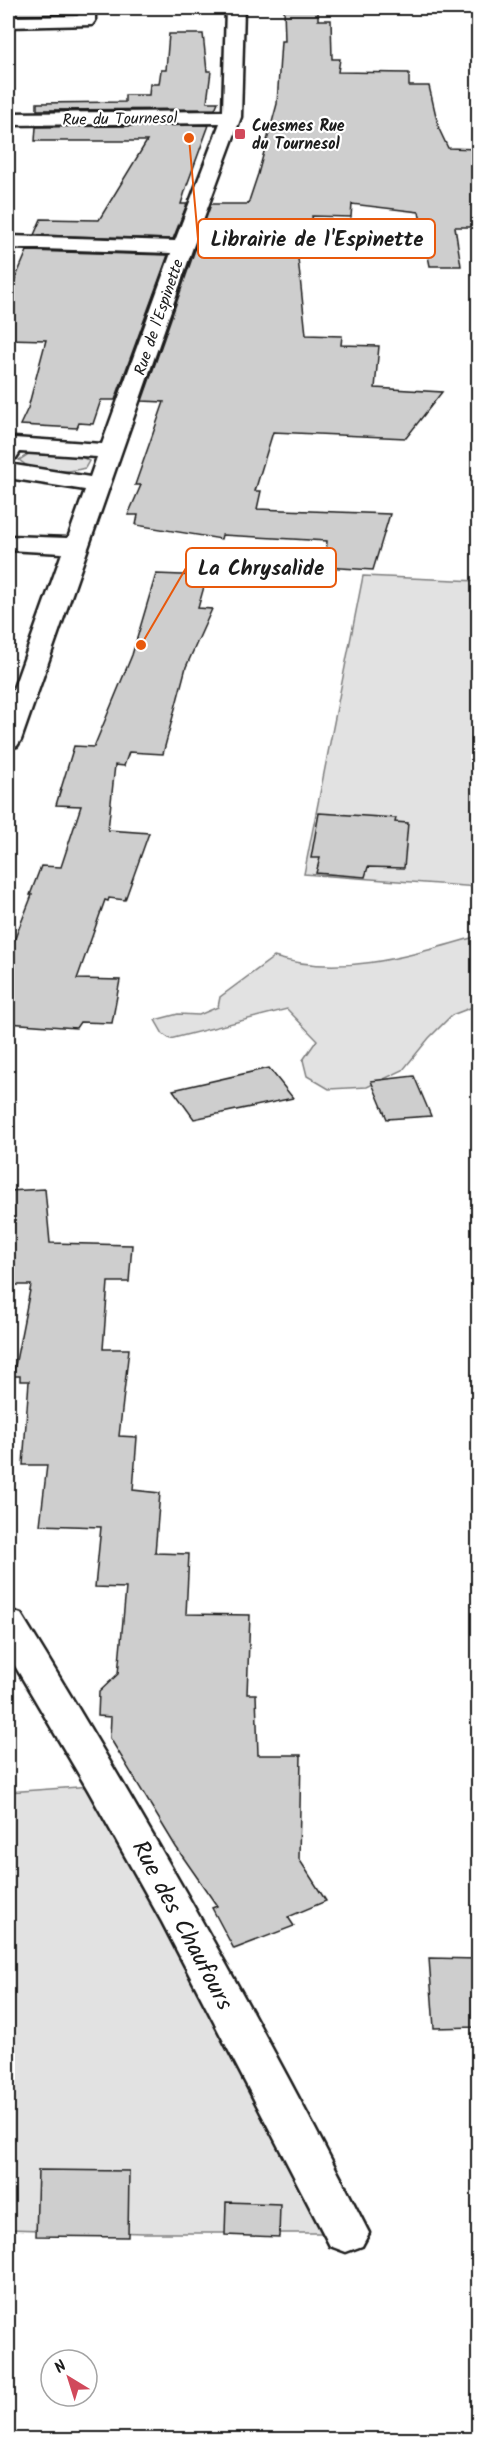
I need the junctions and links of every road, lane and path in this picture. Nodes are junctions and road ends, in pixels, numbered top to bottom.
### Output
1 (87, 8) edge
2 (235, 8) edge
3 (8, 22) edge
4 (232, 117) junction
5 (8, 118) edge
6 (8, 242) edge
7 (183, 247) junction
8 (111, 451) junction
9 (8, 453) edge
10 (8, 471) edge
11 (98, 485) junction
12 (8, 543) edge
13 (77, 546) junction
14 (8, 740) edge
15 (8, 1623) edge
16 (346, 2233) dead end

1 - 3 street
2 - 4 street, Rue de l'Espinette
4 - 5 street, Rue du Tournesol
4 - 7 street, Rue de l'Espinette
6 - 7 street
7 - 8 street, Rue de l'Espinette
8 - 9 street
8 - 11 street, Rue de l'Espinette
10 - 11 street
11 - 13 street, Rue de l'Espinette
12 - 13 street
13 - 14 street, Rue de l'Espinette
15 - 16 street, Rue des Chaufours

